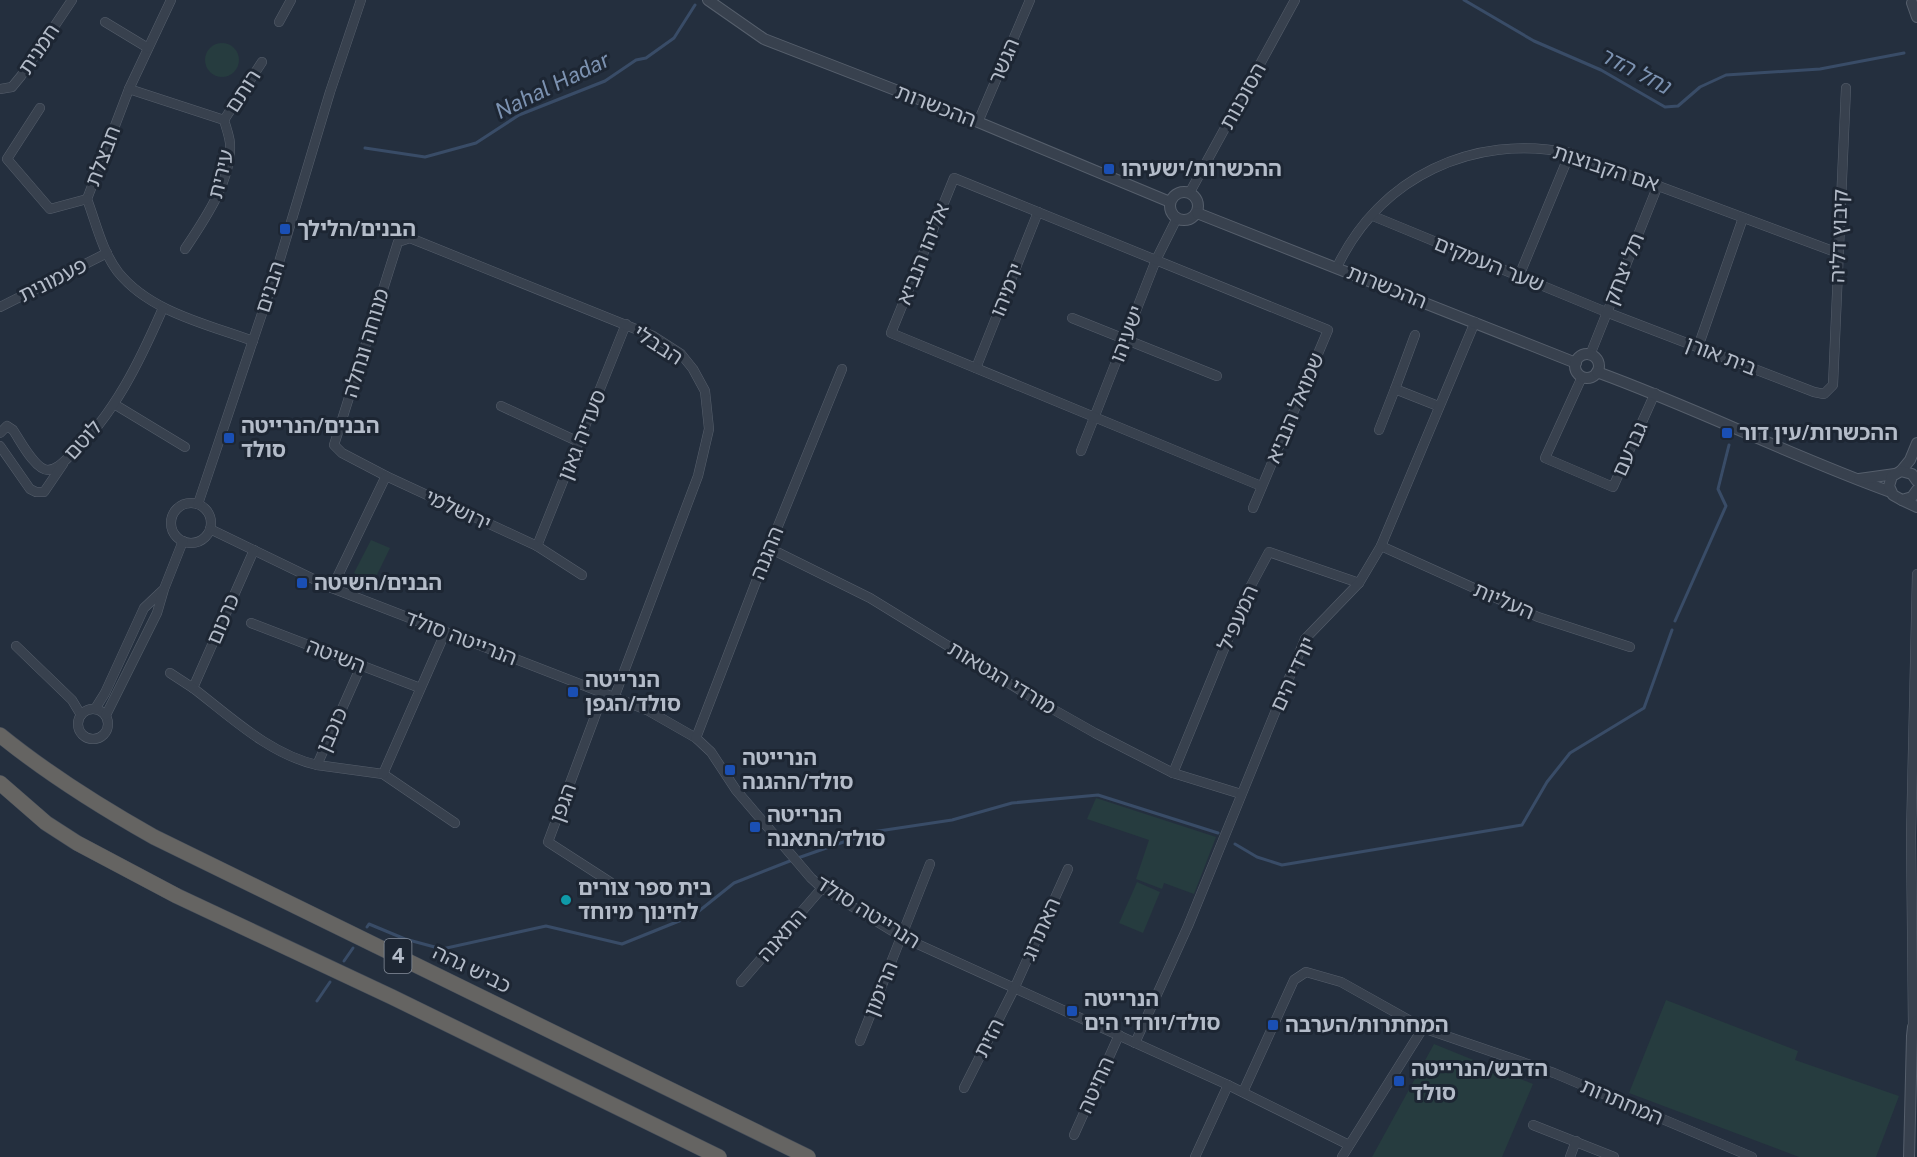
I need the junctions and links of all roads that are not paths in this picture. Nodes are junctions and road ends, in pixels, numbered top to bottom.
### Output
1 (72, 0) edge
2 (171, 0) edge
3 (291, 0) edge
4 (361, 0) edge
5 (708, 0) edge
6 (1030, 0) edge
7 (1295, 0) edge
8 (1913, 4) edge
9 (1917, 17) edge
10 (105, 22) dead end
11 (279, 22) dead end
12 (148, 48) junction
13 (262, 62) dead end
14 (1846, 88) dead end
15 (0, 89) edge
16 (129, 89) junction
17 (40, 108) dead end
18 (224, 120) junction
19 (978, 122) junction
20 (1570, 153) junction
21 (1658, 185) junction
22 (1190, 192) junction
23 (87, 199) junction
24 (1170, 202) junction
25 (1038, 212) junction
26 (1197, 213) junction
27 (1372, 216) junction
28 (1743, 218) junction
29 (1177, 219) junction
30 (398, 242) joint
31 (185, 249) dead end
32 (107, 253) junction
33 (1838, 253) junction
34 (1156, 260) junction
35 (1338, 267) junction
36 (1519, 276) junction
37 (0, 307) edge
38 (163, 308) junction
39 (1606, 312) junction
40 (1072, 318) dead end
41 (1475, 322) junction
42 (626, 324) junction
43 (1328, 330) joint
44 (1415, 335) dead end
45 (1125, 340) junction
46 (253, 341) junction
47 (1698, 347) junction
48 (1590, 355) junction
49 (1576, 363) junction
50 (976, 368) junction
51 (842, 369) dead end
52 (1597, 372) junction
53 (1217, 376) dead end
54 (1582, 376) junction
55 (1833, 385) joint
56 (1395, 389) junction
57 (1655, 393) junction
58 (114, 404) junction
59 (501, 406) dead end
60 (1438, 406) junction
61 (1095, 417) junction
62 (1379, 430) dead end
63 (0, 433) edge
64 (579, 442) junction
65 (1917, 443) edge
66 (334, 444) joint
67 (0, 446) edge
68 (184, 447) dead end
69 (1081, 451) dead end
70 (64, 462) junction
71 (1898, 473) junction
72 (386, 476) junction
73 (1859, 479) junction
74 (1917, 479) edge
75 (1261, 486) junction
76 (1917, 490) edge
77 (1891, 492) junction
78 (1902, 500) junction
79 (198, 504) junction
80 (1917, 507) edge
81 (1253, 508) dead end
82 (210, 529) junction
83 (183, 541) junction
84 (537, 546) junction
85 (1381, 546) junction
86 (769, 548) junction
87 (254, 550) junction
88 (1917, 574) edge
89 (582, 575) dead end
90 (1359, 583) junction
91 (332, 588) junction
92 (164, 589) junction
93 (251, 623) dead end
94 (446, 633) junction
95 (16, 646) dead end
96 (1630, 647) dead end
97 (361, 666) junction
98 (170, 672) dead end
99 (193, 688) junction
100 (420, 688) junction
101 (603, 695) junction
102 (614, 698) junction
103 (95, 709) junction
104 (81, 715) junction
105 (106, 715) junction
106 (0, 735) edge
107 (696, 738) junction
108 (316, 765) junction
109 (1173, 773) junction
110 (383, 774) junction
111 (0, 783) edge
112 (1241, 794) junction
113 (455, 823) dead end
114 (1914, 837) edge
115 (930, 864) dead end
116 (1068, 869) dead end
117 (610, 882) dead end
118 (822, 888) junction
119 (902, 937) junction
120 (741, 982) dead end
121 (1014, 989) junction
122 (1423, 1028) junction
123 (1915, 1031) edge
124 (1119, 1035) junction
125 (860, 1041) dead end
126 (1135, 1042) junction
127 (1228, 1085) junction
128 (964, 1088) dead end
129 (1243, 1092) junction
130 (1533, 1125) dead end
131 (1074, 1135) dead end
132 (1576, 1141) junction
133 (1349, 1145) junction
134 (719, 1157) edge
135 (808, 1157) edge
136 (1195, 1157) edge
137 (1342, 1157) edge
138 (1570, 1157) edge
139 (1614, 1157) edge
140 (1752, 1157) edge
141 (1909, 1157) edge

1 - 15 street, חמנית
2 - 12 street, חבצלת
3 - 11 street
4 - 46 street, הבנים
5 - 19 street, ההכשרות
6 - 19 street, הגשר
7 - 22 street, הסוכנות
8 - 9 street
10 - 12 street
12 - 16 street, חבצלת
13 - 18 street, רותם
14 - 33 street, קיבוץ דליה
16 - 18 street, עירית
16 - 23 street, חבצלת
17 - 23 street
18 - 31 street, עירית
19 - 24 street, ההכשרות
20 - 21 street, אם הקבוצות
20 - 27 street, אם הקבוצות
20 - 36 street
21 - 28 street, אם הקבוצות
21 - 39 street, תל יצחק
22 - 24 street
22 - 26 street
23 - 32 street, חבצלת
24 - 29 street
25 - 34 street, אליהו הנביא
25 - 50 street, ירמיהו
25 - 50 street, אליהו הנביא
26 - 29 street
26 - 35 street, ההכשרות
27 - 35 street, אם הקבוצות
27 - 36 street, שער העמקים
28 - 33 street, אם הקבוצות
28 - 47 street
29 - 34 street, ישעיהו
30 - 42 street, הבבלי
30 - 66 street, מנוחה ונחלה
32 - 37 street, פעמונית
32 - 38 street, חבצלת
33 - 55 street, קיבוץ דליה
34 - 43 street, אליהו הנביא
34 - 45 street, ישעיהו
35 - 41 street, ההכשרות
36 - 39 street, שער העמקים
38 - 46 street, חבצלת
38 - 58 street, לוטם
39 - 47 street, בית אורן
39 - 48 street, תל יצחק
40 - 45 street
41 - 49 street, ההכשרות
41 - 60 street, יורדי הים
42 - 64 street, סעדיה גאון
42 - 102 street, הבבלי
43 - 75 street, שמואל הנביא
44 - 56 street
45 - 53 street
45 - 61 street, ישעיהו
46 - 79 street, הבנים
47 - 55 street, בית אורן
48 - 49 street
48 - 52 street
49 - 54 street
50 - 61 street, אליהו הנביא
51 - 86 street, ההגנה
52 - 54 street
52 - 57 street
54 - 57 street, גברעם
56 - 60 street
56 - 62 street
57 - 73 street
58 - 68 street, לוטם
58 - 70 street, לוטם
59 - 64 street
60 - 85 street, יורדי הים
61 - 69 street, ישעיהו
61 - 75 street, אליהו הנביא
63 - 70 street, לוטם
64 - 84 street, סעדיה גאון
65 - 71 street
66 - 72 street, ירושלמי
67 - 70 street
71 - 73 street
71 - 74 street
71 - 77 street
72 - 84 street, ירושלמי
72 - 91 street
73 - 77 street
75 - 81 street, שמואל הנביא
76 - 78 street
77 - 78 street
78 - 80 street
79 - 82 street
79 - 83 street
82 - 83 street
82 - 87 street
83 - 92 street
84 - 89 street, ירושלמי
85 - 90 street, יורדי הים
85 - 96 street, העליות
86 - 107 street, ההגנה
86 - 109 street, מורדי הגטאות
87 - 91 street
87 - 99 street, כרכום
88 - 114 street
90 - 109 street, המעפיל
90 - 112 street, יורדי הים
91 - 94 street, הנרייטה סולד
92 - 103 street
92 - 105 street
93 - 97 street, השיטה
94 - 100 street
94 - 101 street, הנרייטה סולד
95 - 104 street
97 - 100 street, השיטה
97 - 108 street, כוכבן
98 - 99 street
99 - 108 street
100 - 110 street
101 - 102 street, הנרייטה סולד
101 - 117 street, הגפן
102 - 107 street, הנרייטה סולד
103 - 104 street
103 - 105 street
104 - 105 street
106 - 135 highway, כביש גהה / 4
107 - 118 street, הנרייטה סולד
108 - 110 street, כוכבן
109 - 112 street, מורדי הגטאות
110 - 113 street, כוכבן
111 - 134 highway, 4
112 - 126 street, יורדי הים
114 - 123 street
115 - 119 street, הרימון
116 - 121 street, האתרוג
118 - 119 street, הנרייטה סולד
118 - 120 street, התאנה
119 - 121 street, הנרייטה סולד
119 - 125 street, הרימון
121 - 124 street, הנרייטה סולד
121 - 128 street, הזית
122 - 129 street, המחתרות
122 - 133 street
122 - 140 street, המחתרות
123 - 141 street
124 - 126 street, הנרייטה סולד
124 - 131 street, החיטה
126 - 127 street, הנרייטה סולד
127 - 129 street, הנרייטה סולד
127 - 136 street
129 - 133 street, הנרייטה סולד
130 - 132 street
132 - 138 street
132 - 139 street
133 - 137 street

